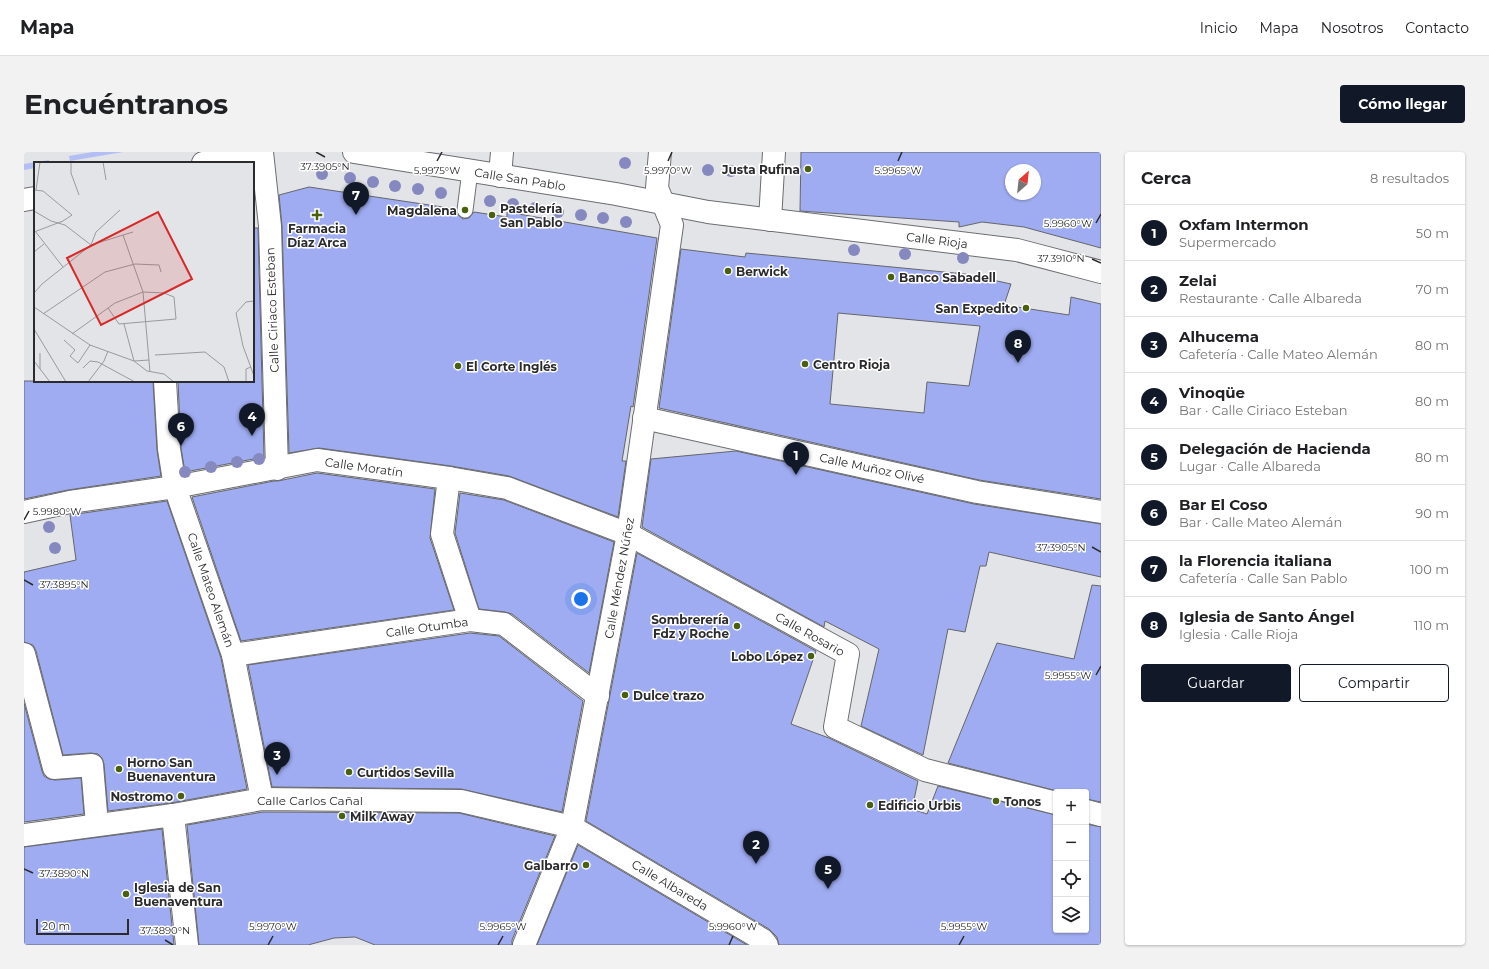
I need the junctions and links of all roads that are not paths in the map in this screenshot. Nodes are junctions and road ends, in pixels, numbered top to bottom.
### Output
1 (253, 152) edge
2 (262, 152) edge
3 (354, 152) edge
4 (502, 152) edge
5 (660, 152) edge
6 (774, 152) edge
7 (208, 162) edge
8 (470, 171) junction
9 (500, 176) junction
10 (34, 198) edge
11 (24, 200) edge
12 (662, 204) junction
13 (465, 210) dead end
14 (770, 220) junction
15 (1101, 272) edge
16 (165, 382) edge
17 (644, 418) junction
18 (277, 469) junction
19 (449, 478) junction
20 (175, 487) junction
21 (24, 512) edge
22 (1101, 512) edge
23 (628, 534) junction
24 (470, 620) junction
25 (24, 654) edge
26 (233, 654) junction
27 (598, 696) junction
28 (262, 798) junction
29 (1053, 802) edge
30 (1089, 812) edge
31 (173, 814) junction
32 (1101, 815) edge
33 (97, 825) junction
34 (572, 827) junction
35 (24, 835) edge
36 (187, 945) edge
37 (524, 945) edge
38 (767, 945) edge

1 - 7 street
2 - 18 street, Calle Ciriaco Esteban
3 - 8 street, Calle San Pablo
4 - 9 street
5 - 12 street, Calle Méndez Núñez
6 - 14 street
8 - 9 street, Calle San Pablo
8 - 13 lane
9 - 12 street, Calle San Pablo
10 - 11 street
12 - 14 street, Calle San Pablo
12 - 17 street, Calle Méndez Núñez
14 - 15 street, Calle Rioja
16 - 20 street, Calle Mateo Alemán
17 - 22 street, Calle Muñoz Olivé
17 - 23 street, Calle Méndez Núñez
18 - 19 street, Calle Moratín
18 - 20 street, Calle Moratín
19 - 23 street, Calle Moratín
19 - 24 street
20 - 21 street, Calle Moratín
20 - 26 street, Calle Mateo Alemán
23 - 27 street, Calle Méndez Núñez
23 - 29 street, Calle Rosario
24 - 26 street, Calle Otumba
24 - 27 street, Calle Otumba
25 - 33 street
26 - 28 street, Calle Mateo Alemán
27 - 34 street, Calle Méndez Núñez
28 - 31 street, Calle Carlos Cañal
28 - 34 street, Calle Carlos Cañal
30 - 32 street
31 - 33 street, Calle Carlos Cañal
31 - 36 street
33 - 35 street, Calle Carlos Cañal
34 - 37 street, Calle Méndez Núñez
34 - 38 street, Calle Albareda

